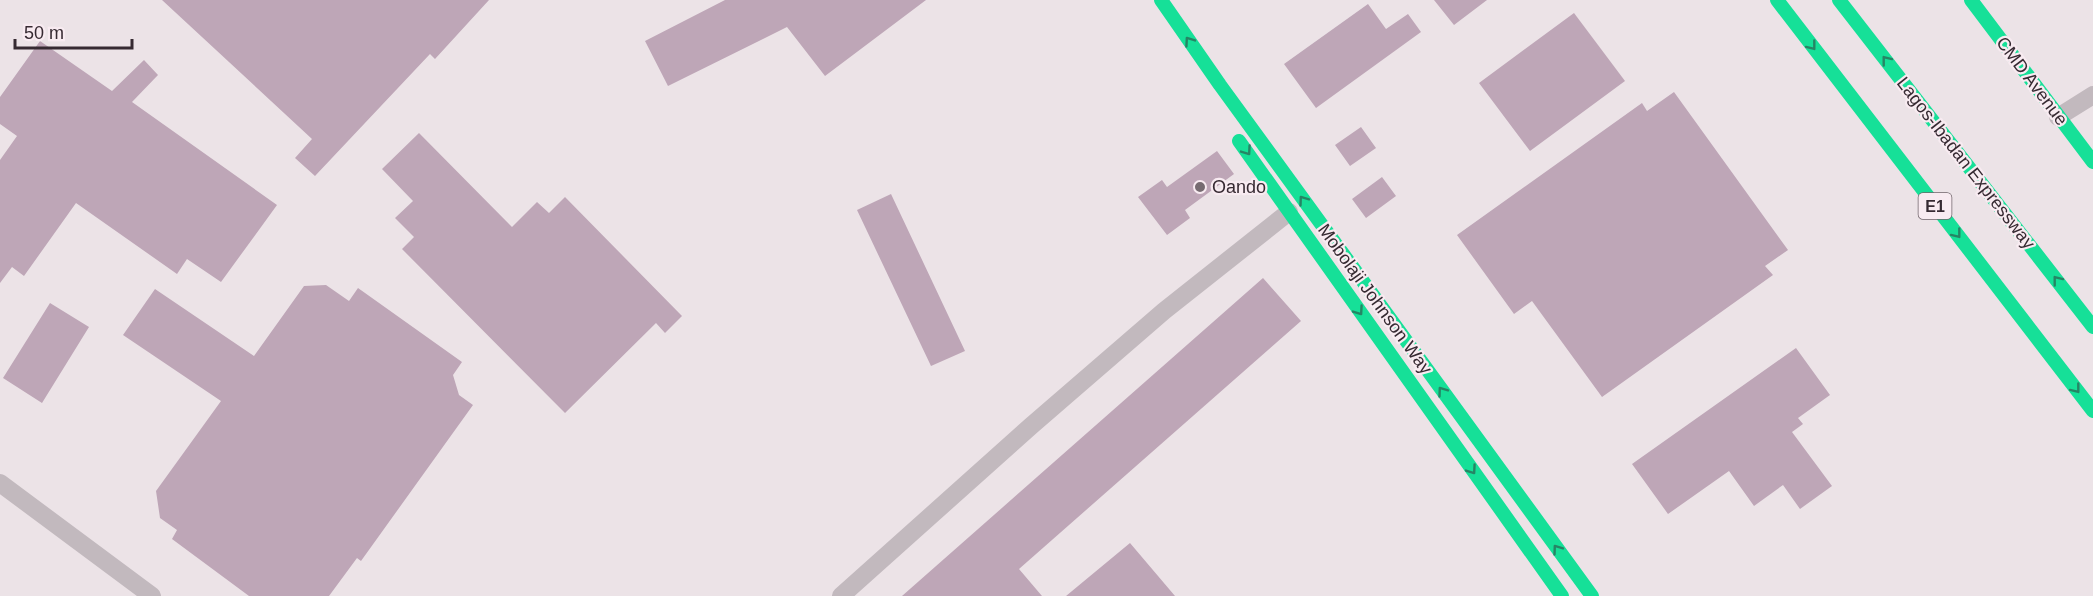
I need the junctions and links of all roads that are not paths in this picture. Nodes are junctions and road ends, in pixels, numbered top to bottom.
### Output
1 (1161, 0) edge
2 (1777, 0) edge
3 (1839, 0) edge
4 (1971, 0) edge
5 (2093, 95) edge
6 (2058, 117) junction
7 (1228, 125) dead end
8 (2093, 162) edge
9 (1289, 212) junction
10 (2093, 327) edge
11 (2093, 411) edge
12 (0, 483) edge
13 (152, 596) edge
14 (842, 596) edge
15 (1562, 596) edge
16 (1592, 596) edge

16 -> 1 main road, Mobolaji Johnson Way
2 -> 11 main road, E1
10 -> 3 main road, Lagos-Ibadan Expressway
4 - 6 main road, CMD Avenue
5 - 6 street
6 - 8 main road, CMD Avenue
7 -> 9 main road, Mobolaji Johnson Way
9 - 14 street
9 -> 15 main road, Mobolaji Johnson Way
12 - 13 street

